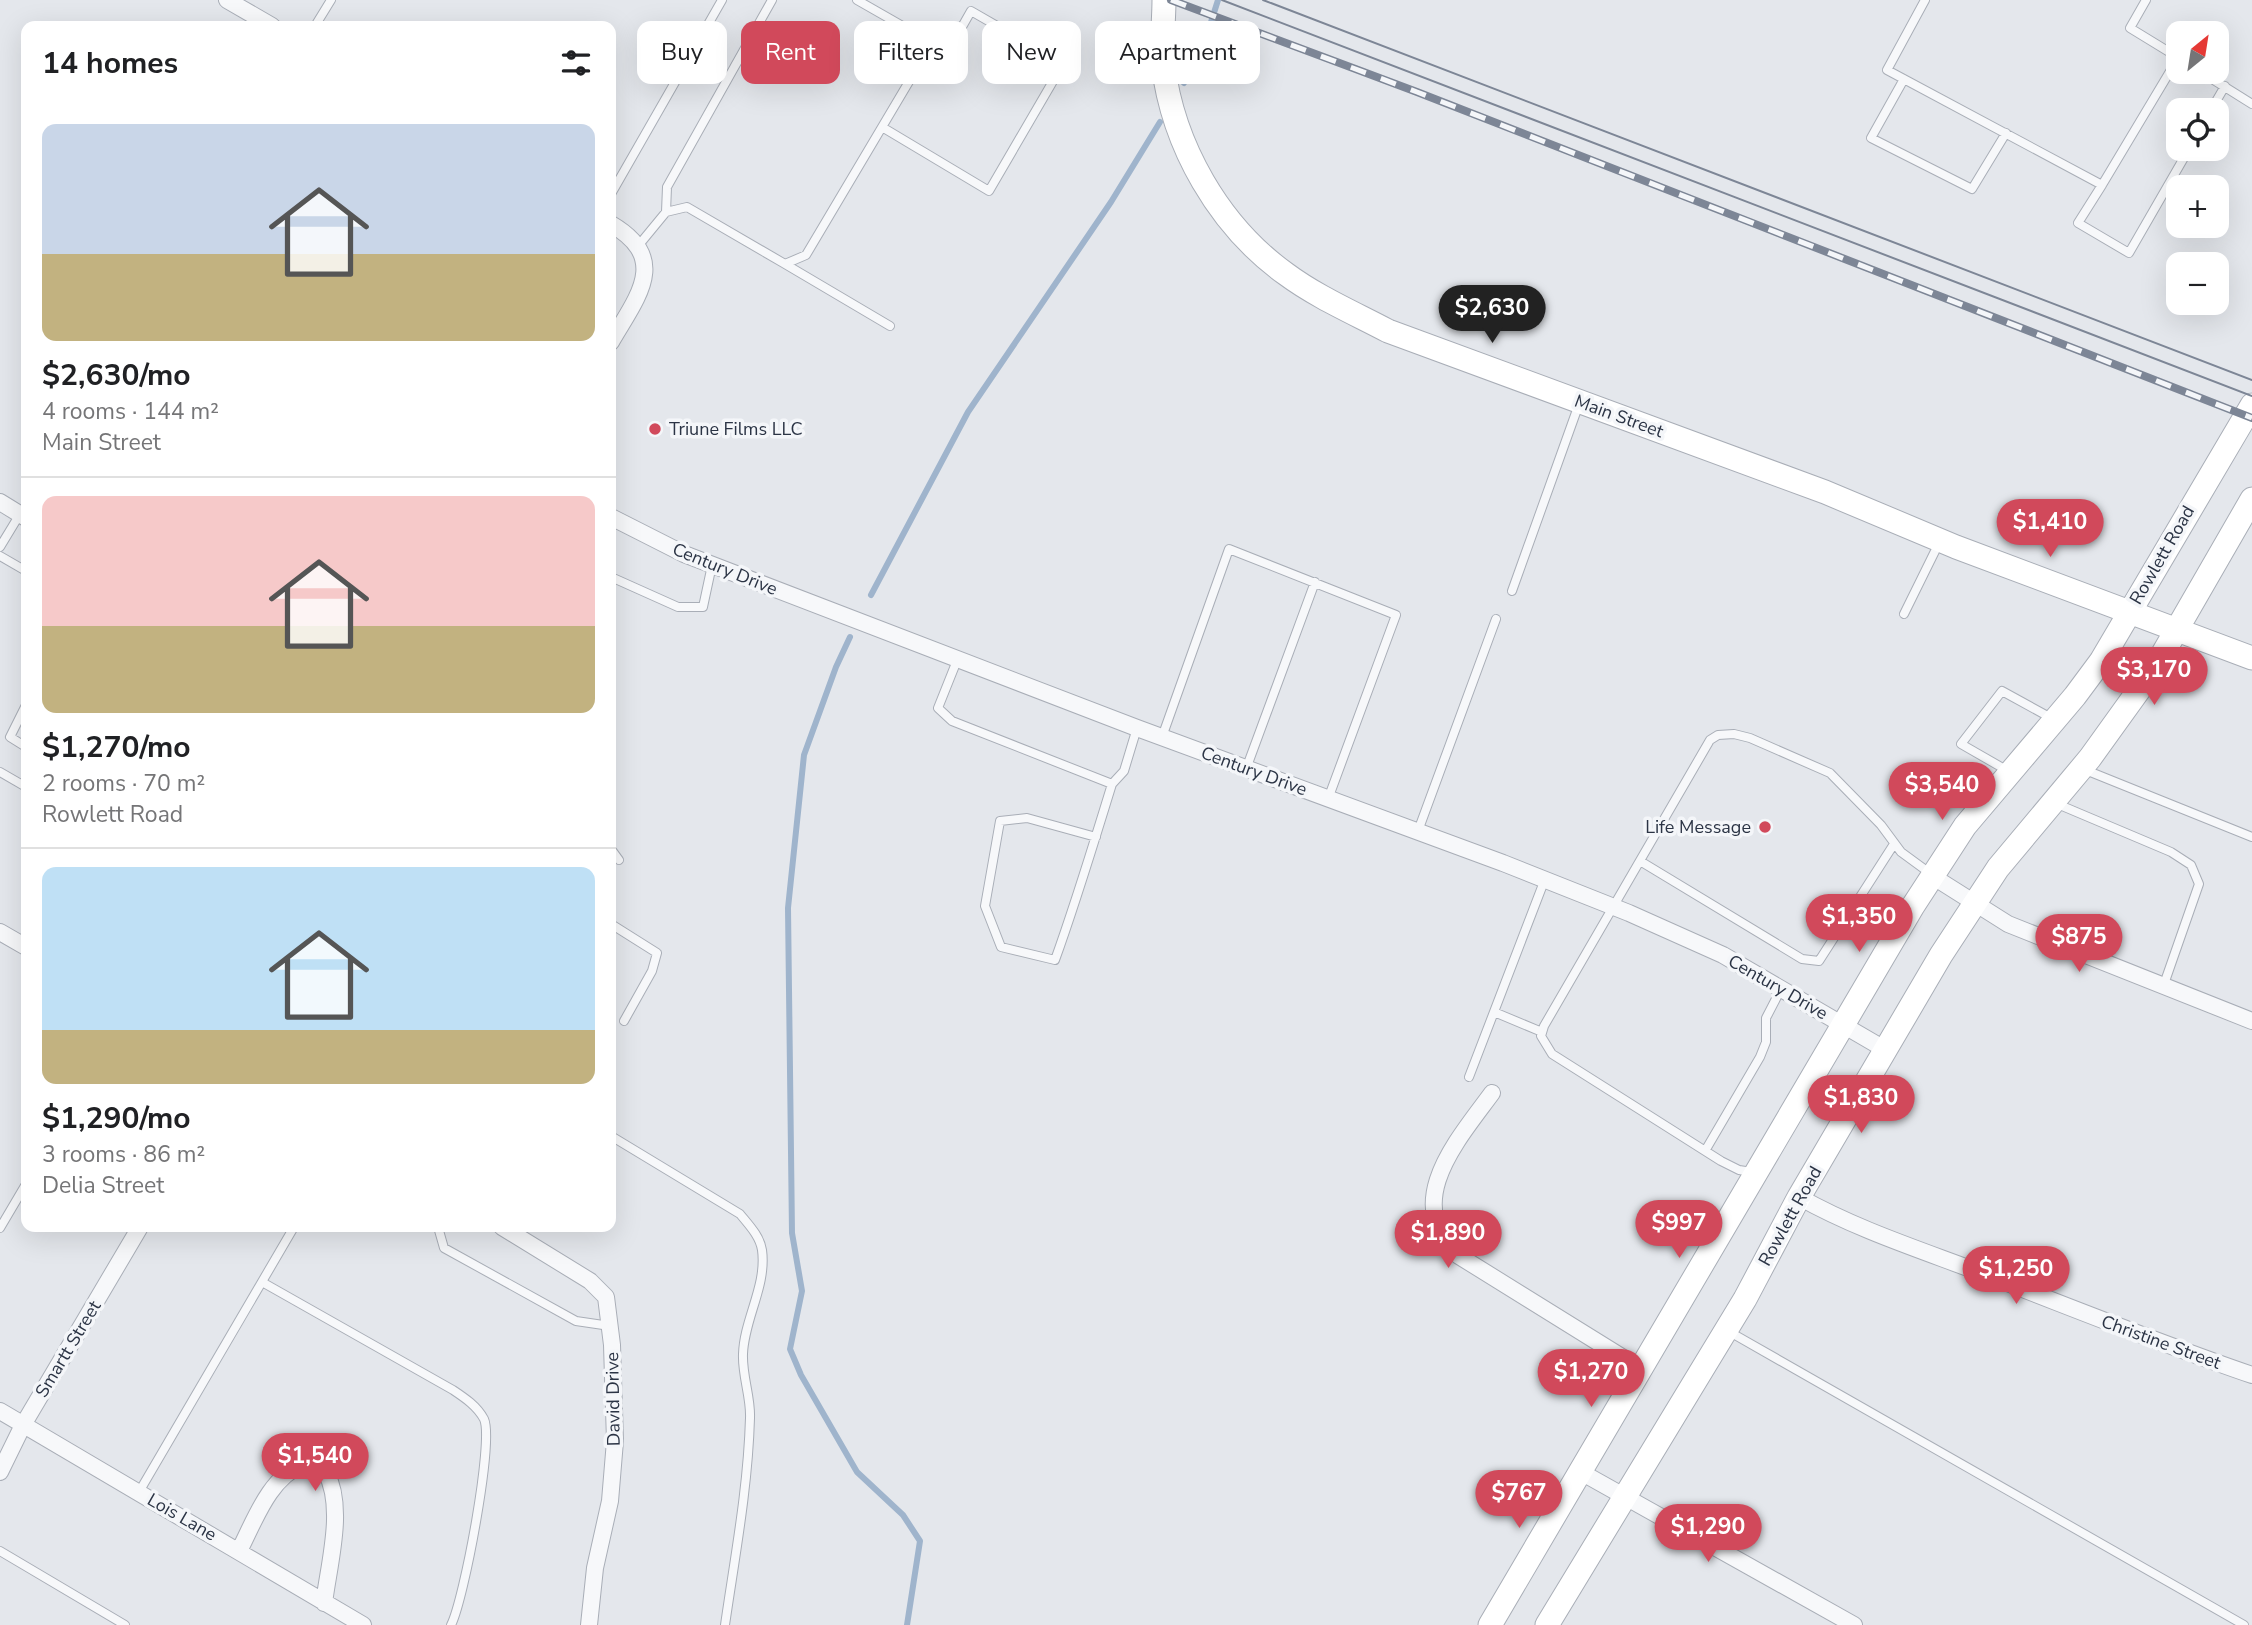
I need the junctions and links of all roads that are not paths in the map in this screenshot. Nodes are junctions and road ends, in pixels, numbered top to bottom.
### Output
1 (331, 0) edge
2 (722, 0) edge
3 (772, 0) edge
4 (856, 0) edge
5 (1164, 0) edge
6 (1925, 0) edge
7 (2146, 0) edge
8 (234, 2) edge
9 (264, 21) edge
10 (318, 21) edge
11 (893, 21) edge
12 (965, 21) edge
13 (2166, 50) edge
14 (1904, 79) junction
15 (2166, 79) edge
16 (908, 84) edge
17 (2222, 84) edge
18 (2225, 86) junction
19 (2218, 98) edge
20 (2252, 104) edge
21 (882, 127) junction
22 (2006, 133) junction
23 (2182, 161) edge
24 (616, 185) edge
25 (2102, 185) junction
26 (666, 212) junction
27 (616, 228) edge
28 (633, 240) junction
29 (785, 264) junction
30 (890, 326) dead end
31 (616, 333) edge
32 (1580, 401) junction
33 (2252, 405) edge
34 (2252, 499) edge
35 (0, 502) edge
36 (21, 515) edge
37 (21, 519) edge
38 (616, 520) edge
39 (1940, 540) junction
40 (0, 547) edge
41 (0, 556) edge
42 (712, 565) junction
43 (21, 568) edge
44 (616, 579) edge
45 (1315, 582) junction
46 (1512, 591) dead end
47 (2129, 613) junction
48 (1904, 614) dead end
49 (1496, 619) dead end
50 (2178, 630) junction
51 (2252, 658) edge
52 (958, 659) junction
53 (21, 715) edge
54 (2055, 720) junction
55 (1137, 728) junction
56 (1162, 737) junction
57 (21, 744) edge
58 (1246, 769) junction
59 (2080, 769) junction
60 (0, 772) edge
61 (2011, 772) junction
62 (1112, 783) junction
63 (21, 785) edge
64 (1328, 799) junction
65 (2052, 802) junction
66 (1418, 831) junction
67 (1096, 837) junction
68 (2252, 837) edge
69 (1894, 844) junction
70 (616, 856) edge
71 (619, 860) dead end
72 (1640, 861) junction
73 (1932, 876) junction
74 (1545, 879) junction
75 (1975, 903) junction
76 (1614, 907) junction
77 (616, 926) edge
78 (0, 932) edge
79 (21, 944) edge
80 (2163, 987) junction
81 (1781, 989) junction
82 (1494, 1012) junction
83 (624, 1021) dead end
84 (2252, 1021) edge
85 (1843, 1025) junction
86 (1542, 1032) junction
87 (1886, 1050) junction
88 (1469, 1077) dead end
89 (1492, 1093) dead end
90 (616, 1139) edge
91 (1705, 1151) junction
92 (1755, 1172) junction
93 (21, 1192) edge
94 (1800, 1197) junction
95 (0, 1228) edge
96 (137, 1232) edge
97 (291, 1232) edge
98 (439, 1232) edge
99 (510, 1232) edge
100 (262, 1282) junction
101 (610, 1326) junction
102 (1726, 1330) junction
103 (1641, 1369) junction
104 (2252, 1375) edge
105 (0, 1411) edge
106 (23, 1425) junction
107 (1579, 1471) junction
108 (0, 1472) edge
109 (139, 1492) junction
110 (1625, 1496) junction
111 (0, 1551) edge
112 (239, 1551) junction
113 (324, 1603) junction
114 (125, 1625) edge
115 (363, 1625) edge
116 (451, 1625) edge
117 (589, 1625) edge
118 (725, 1625) edge
119 (1490, 1625) edge
120 (1547, 1625) edge
121 (1854, 1625) edge
122 (2244, 1625) edge

1 - 10 lane
2 - 24 lane
3 - 26 lane
4 - 11 lane
5 - 32 main road, Main Street
6 - 14 lane
7 - 13 lane
8 - 9 street
12 - 21 lane
14 - 22 lane
14 - 22 lane
15 - 25 lane
16 - 21 lane
17 - 18 lane
18 - 19 lane
18 - 20 lane
21 - 29 lane
22 - 25 lane
23 - 25 lane
26 - 28 lane
26 - 29 lane
27 - 28 street
28 - 31 street
29 - 30 lane
32 - 39 main road, Main Street
32 - 46 lane
33 - 47 main road, Rowlett Road
34 - 50 main road, Rowlett Road
35 - 36 street
37 - 40 lane
38 - 42 street, Century Drive
39 - 47 main road, Main Street
39 - 48 lane
41 - 43 lane
42 - 44 lane
42 - 52 street, Century Drive
45 - 56 lane
45 - 58 lane
45 - 64 lane
47 - 50 main road, Main Street
47 - 54 main road, Rowlett Road
49 - 66 lane
50 - 51 main road, Main Street
50 - 59 main road, Rowlett Road
52 - 55 street, Century Drive
52 - 62 lane
53 - 57 lane
54 - 61 main road, Rowlett Road
54 - 61 lane
55 - 56 street, Century Drive
55 - 62 lane
56 - 58 street, Century Drive
58 - 64 street, Century Drive
59 - 65 main road, Rowlett Road
59 - 68 lane
60 - 63 lane
61 - 73 main road, Rowlett Road
62 - 67 lane
64 - 66 street, Century Drive
65 - 75 main road, Rowlett Road
65 - 80 lane
66 - 74 street, Century Drive
67 - 67 lane
69 - 72 lane
69 - 72 lane
69 - 73 lane
70 - 71 lane
72 - 76 lane
73 - 75 street
73 - 85 main road, Rowlett Road
74 - 76 street, Century Drive
74 - 82 lane
75 - 80 street
75 - 87 main road, Rowlett Road
76 - 81 street, Century Drive
76 - 86 lane
77 - 83 lane
78 - 79 street
80 - 84 street
81 - 85 street, Century Drive
81 - 91 lane
82 - 86 lane
82 - 88 lane
85 - 87 street, Century Drive
85 - 92 main road, Rowlett Road
86 - 91 lane
87 - 94 main road, Rowlett Road
89 - 103 street
90 - 118 lane
91 - 92 lane
92 - 103 main road, Rowlett Road
93 - 95 lane
94 - 102 main road, Rowlett Road
94 - 104 street, Christine Street
96 - 106 street, Smartt Street
97 - 100 lane
98 - 101 lane
99 - 101 street, David Drive
100 - 109 lane
100 - 116 lane
101 - 117 street, David Drive
102 - 110 main road, Rowlett Road
102 - 122 lane
103 - 107 main road, Rowlett Road
105 - 106 street, Lois Lane
106 - 108 street, Smartt Street
106 - 109 street, Lois Lane
107 - 110 street
107 - 119 main road, Rowlett Road
109 - 112 street, Lois Lane
110 - 120 main road, Rowlett Road
110 - 121 street
111 - 114 lane
112 - 113 street, Lois Lane
112 - 113 street
113 - 115 street, Lois Lane

